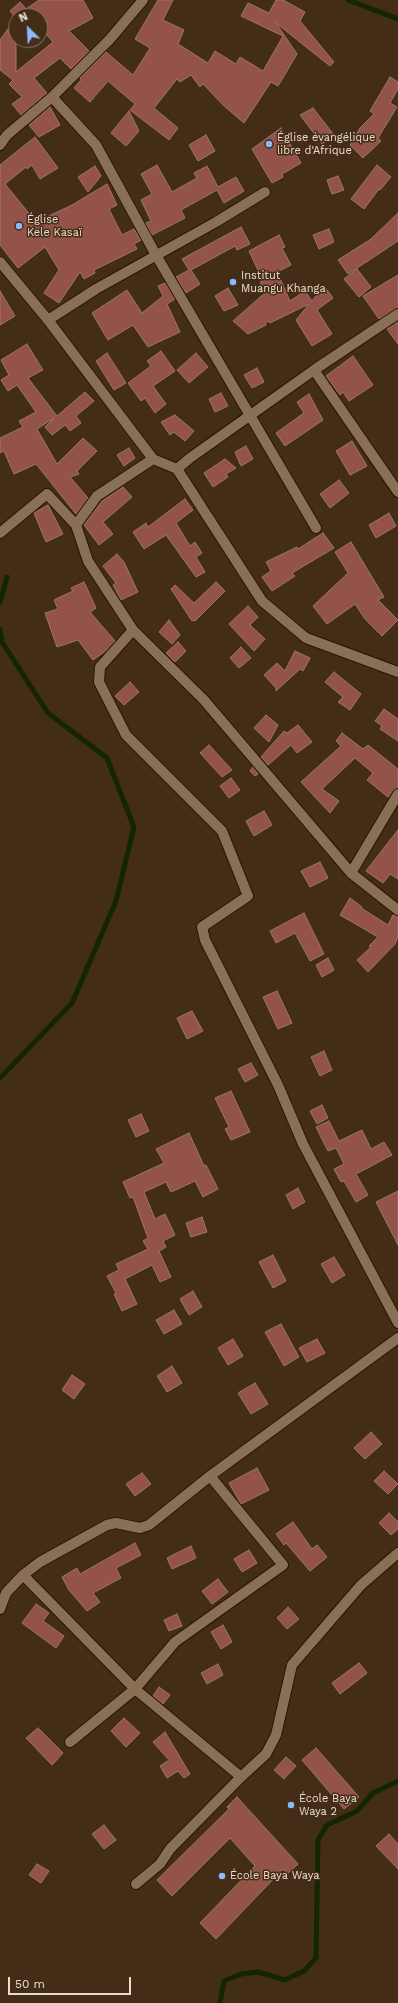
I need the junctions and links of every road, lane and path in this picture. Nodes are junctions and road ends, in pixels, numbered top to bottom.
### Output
1 (143, 0) edge
2 (52, 97) junction
3 (0, 145) edge
4 (265, 192) dead end
5 (156, 255) junction
6 (0, 262) edge
7 (398, 314) edge
8 (48, 320) junction
9 (314, 370) junction
10 (251, 415) junction
11 (153, 459) junction
12 (177, 469) junction
13 (398, 492) edge
14 (76, 526) junction
15 (316, 528) dead end
16 (0, 531) edge
17 (133, 630) junction
18 (398, 672) edge
19 (398, 794) edge
20 (351, 873) junction
21 (398, 910) edge
22 (398, 1323) edge
23 (398, 1338) edge
24 (210, 1476) junction
25 (398, 1553) edge
26 (23, 1575) junction
27 (0, 1610) edge
28 (135, 1689) junction
29 (70, 1742) dead end
30 (241, 1777) junction
31 (136, 1884) dead end

1 - 2 street
2 - 3 street
2 - 5 street
4 - 5 street
5 - 8 street
5 - 10 street
6 - 8 street
7 - 9 street
8 - 11 street
9 - 10 street
9 - 13 street
10 - 12 street
10 - 15 street
11 - 12 street
11 - 14 street
12 - 18 street
14 - 16 street
14 - 17 street
17 - 20 street
17 - 22 street
19 - 20 street
20 - 21 street
23 - 24 street
24 - 26 street
24 - 28 street
25 - 30 street
26 - 27 street
26 - 28 street
28 - 29 street
28 - 30 street
30 - 31 street

